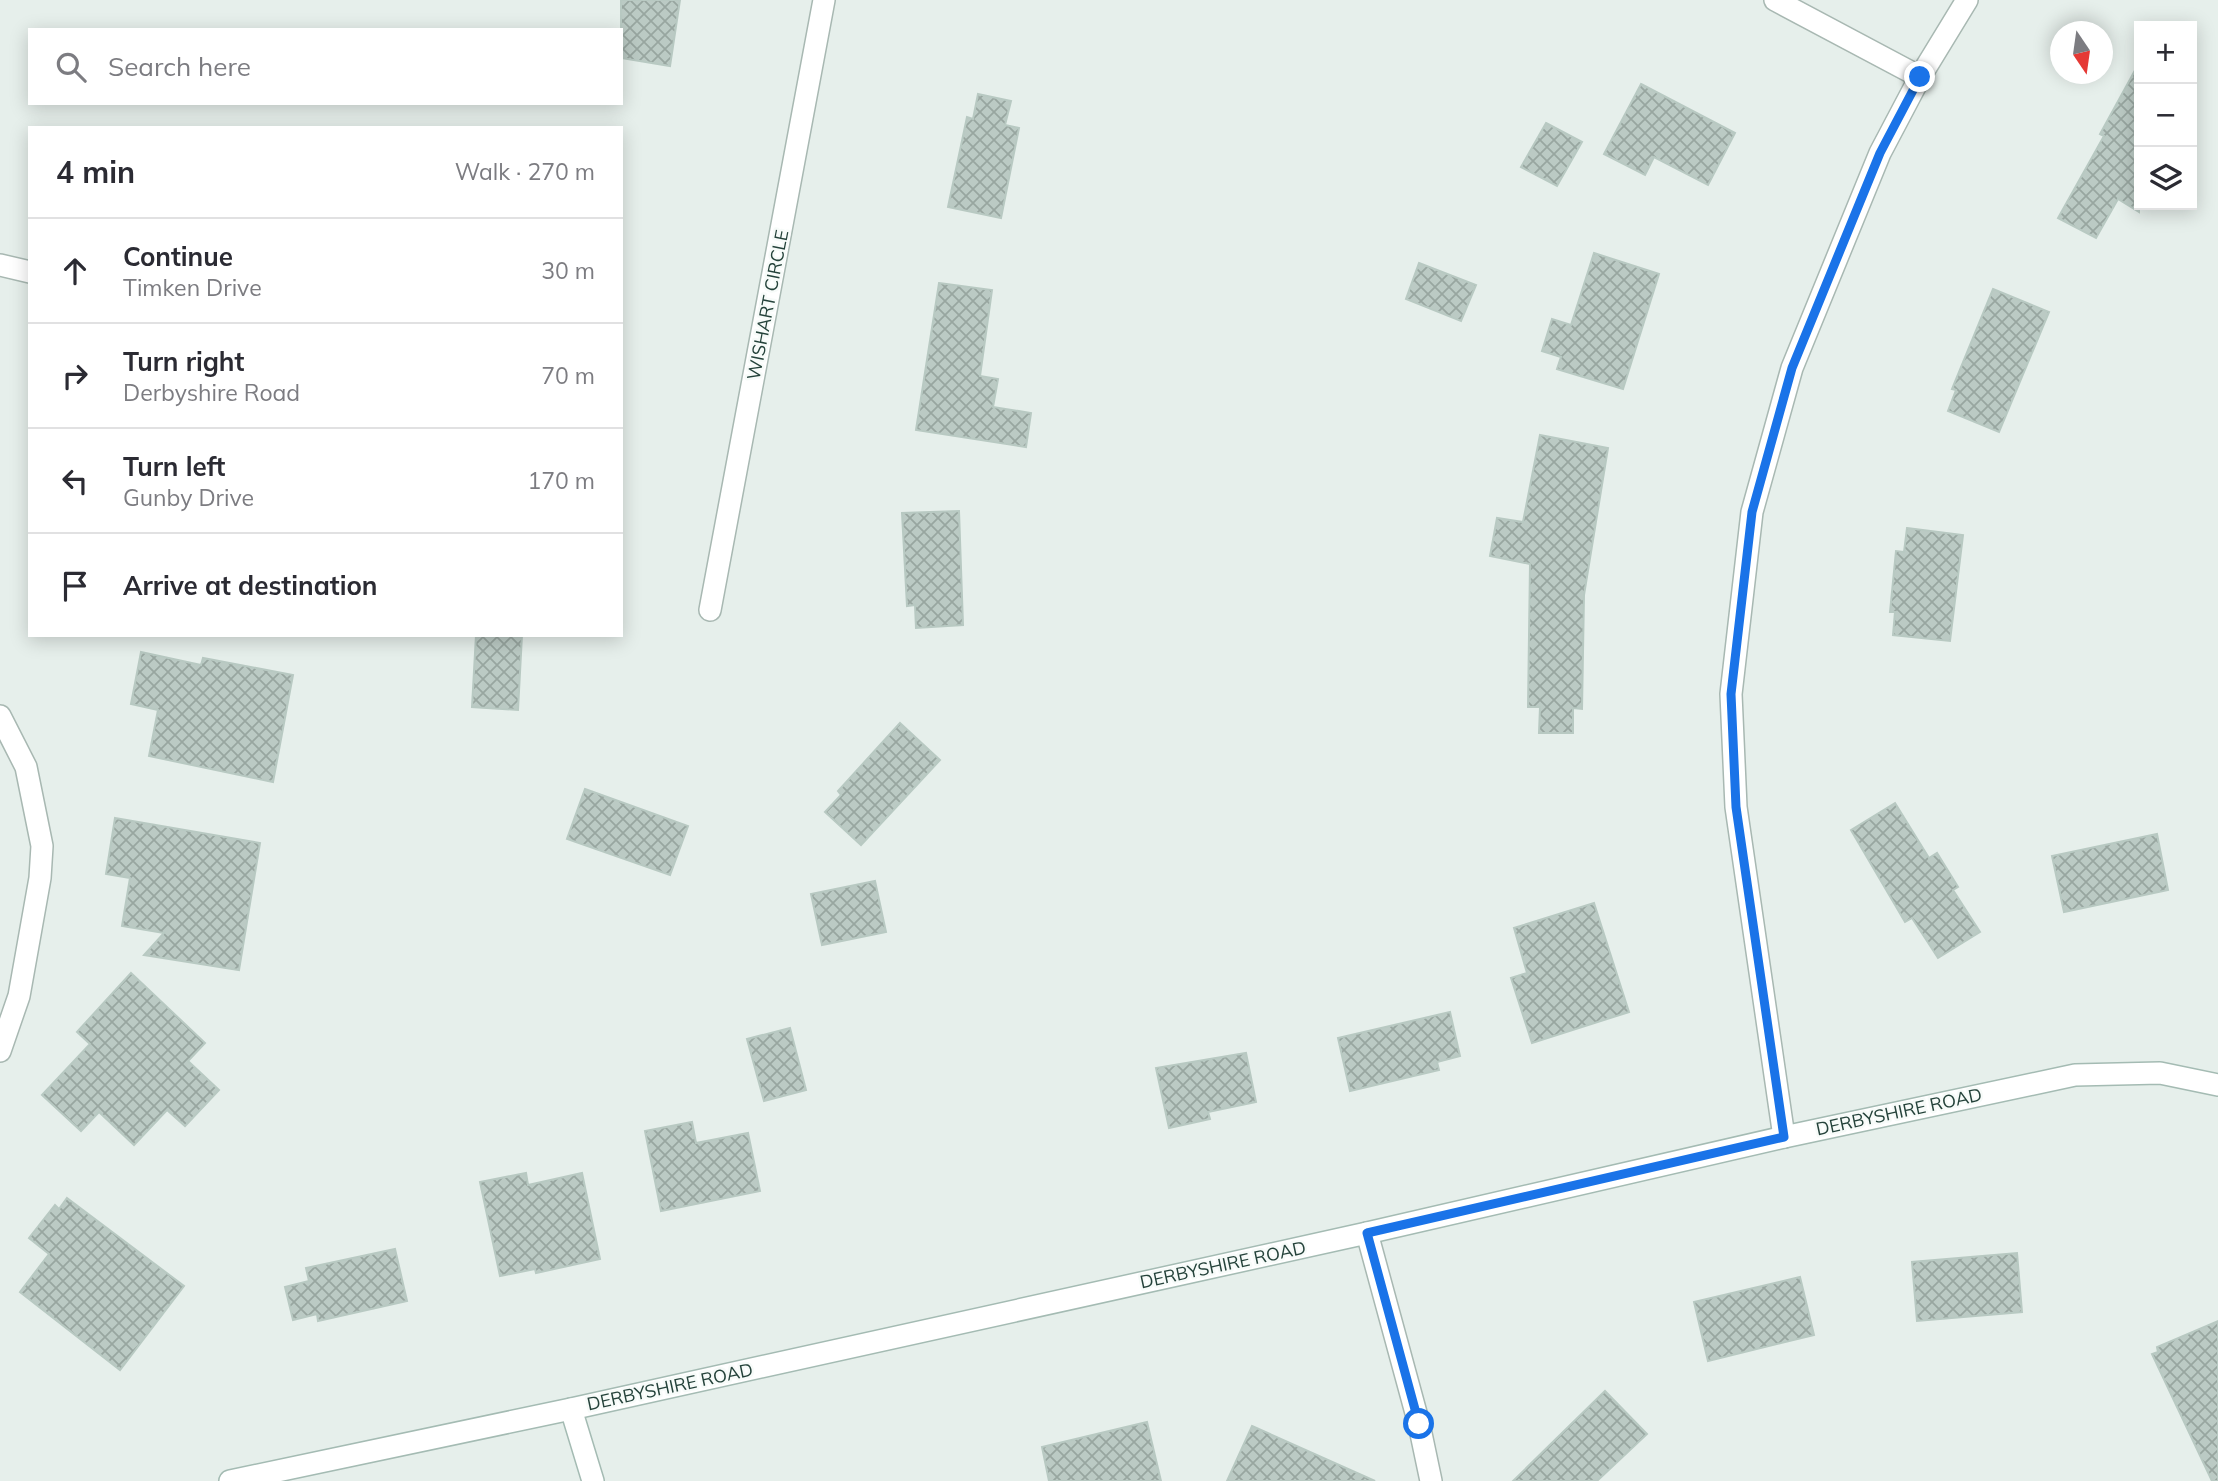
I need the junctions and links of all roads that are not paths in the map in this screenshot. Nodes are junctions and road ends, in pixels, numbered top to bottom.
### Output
1 (824, 0) edge
2 (1774, 0) edge
3 (1966, 0) edge
4 (1920, 77) junction
5 (0, 265) edge
6 (28, 272) edge
7 (710, 610) dead end
8 (0, 716) edge
9 (0, 1051) edge
10 (2218, 1085) edge
11 (1784, 1137) junction
12 (1367, 1233) junction
13 (571, 1409) junction
14 (230, 1481) edge
15 (593, 1481) edge
16 (1431, 1481) edge

1 - 7 street, WISHART CIRCLE
2 - 4 street
3 - 4 street
4 - 11 street
5 - 6 street
8 - 9 street
10 - 11 street, DERBYSHIRE ROAD
11 - 12 street, DERBYSHIRE ROAD
12 - 13 street, DERBYSHIRE ROAD
12 - 16 street
13 - 14 street, DERBYSHIRE ROAD
13 - 15 street

